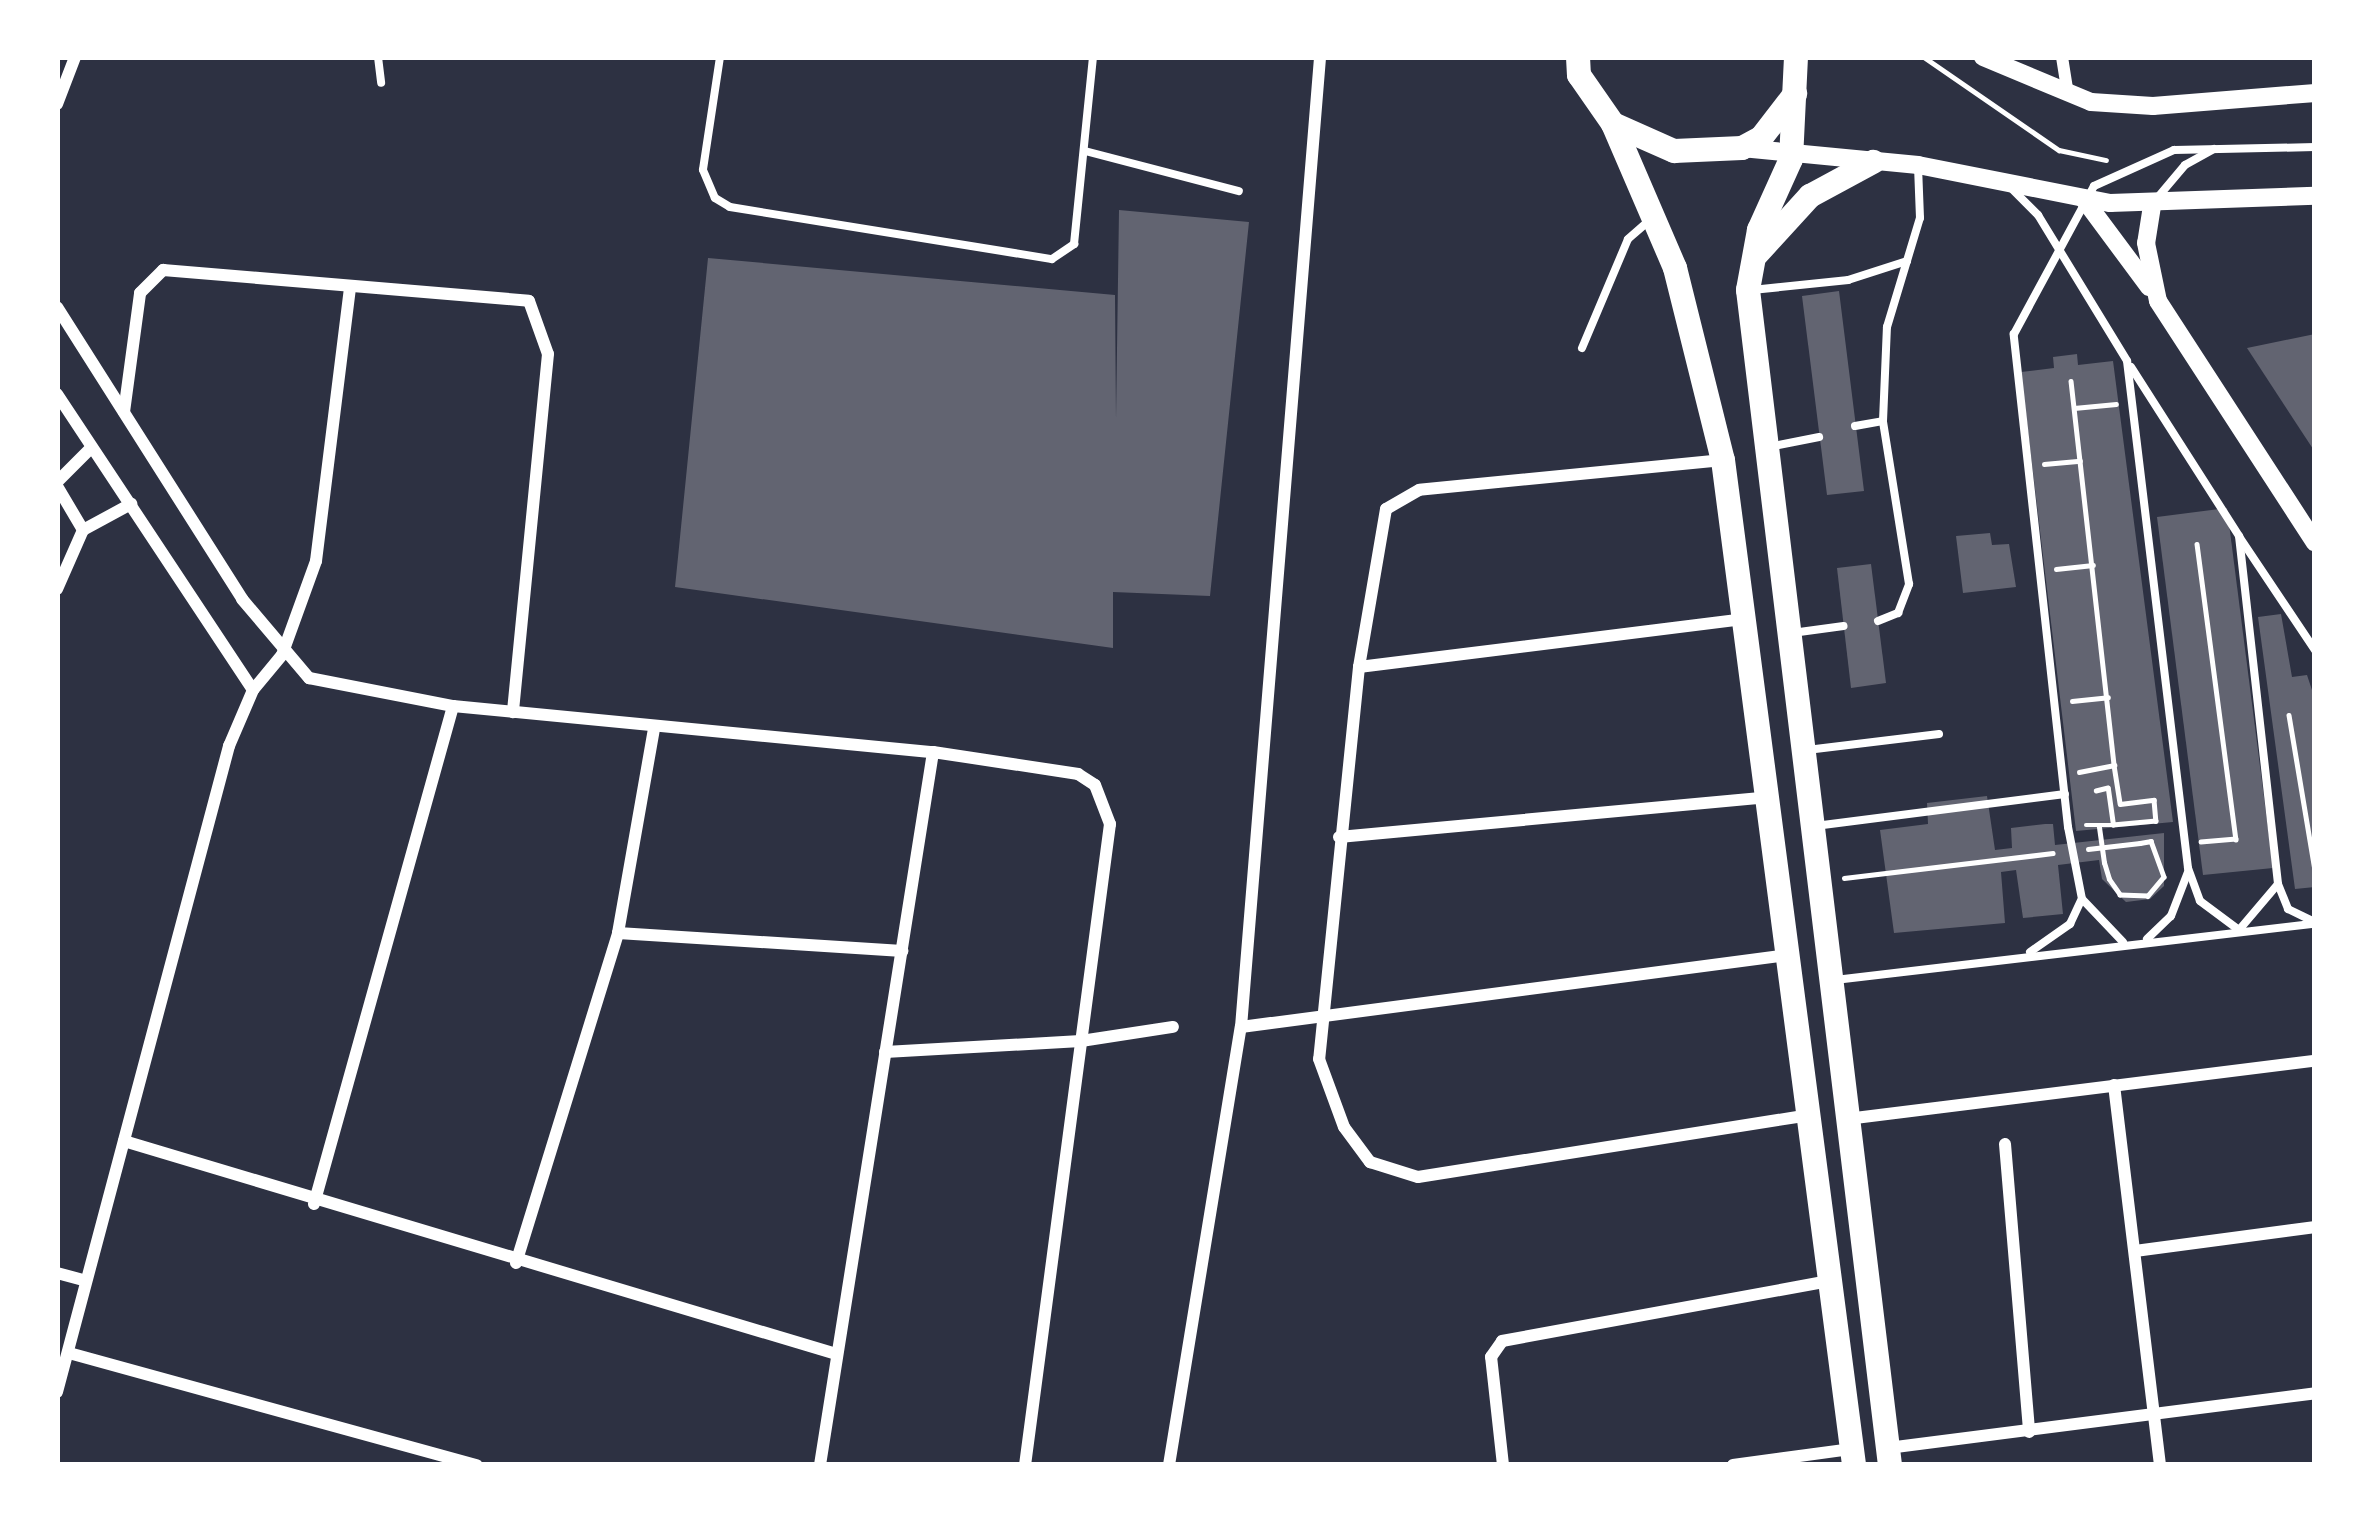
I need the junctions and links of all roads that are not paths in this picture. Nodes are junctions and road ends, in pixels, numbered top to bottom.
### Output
1 (75, 57) edge
2 (378, 57) edge
3 (720, 57) edge
4 (1093, 57) edge
5 (1320, 57) edge
6 (1796, 57) edge
7 (1983, 57) edge
8 (2062, 57) edge
9 (1573, 63) edge
10 (381, 83) dead end
11 (1796, 92) junction
12 (2068, 93) junction
13 (2315, 93) edge
14 (57, 104) edge
15 (1612, 124) junction
16 (2315, 147) edge
17 (1742, 148) junction
18 (2215, 148) junction
19 (1085, 151) junction
20 (1791, 159) junction
21 (1873, 163) junction
22 (1918, 165) junction
23 (2006, 183) junction
24 (1239, 190) dead end
25 (2315, 196) edge
26 (2083, 198) junction
27 (2152, 206) junction
28 (1654, 216) junction
29 (2057, 246) junction
30 (1751, 260) junction
31 (1908, 261) junction
32 (350, 287) junction
33 (1748, 290) junction
34 (2158, 301) junction
35 (57, 307) edge
36 (1582, 348) dead end
37 (2127, 361) junction
38 (57, 394) edge
39 (124, 412) junction
40 (1883, 421) junction
41 (1856, 426) dead end
42 (1820, 437) dead end
43 (1766, 447) junction
44 (91, 448) junction
45 (1723, 460) junction
46 (57, 484) edge
47 (131, 504) junction
48 (83, 530) junction
49 (2239, 536) junction
50 (2315, 543) edge
51 (57, 589) edge
52 (1744, 619) junction
53 (1878, 621) dead end
54 (1844, 626) dead end
55 (1791, 633) junction
56 (2315, 650) edge
57 (281, 656) junction
58 (1359, 667) junction
59 (253, 690) junction
60 (453, 706) junction
61 (513, 712) junction
62 (654, 728) junction
63 (1940, 734) dead end
64 (1806, 750) junction
65 (933, 752) junction
66 (2065, 794) junction
67 (1763, 798) junction
68 (1813, 826) junction
69 (1339, 837) junction
70 (2188, 868) junction
71 (2278, 884) junction
72 (2081, 899) junction
73 (2315, 923) edge
74 (2239, 930) junction
75 (618, 933) junction
76 (2146, 940) junction
77 (2123, 942) junction
78 (902, 951) junction
79 (2028, 954) junction
80 (1787, 955) junction
81 (1833, 980) junction
82 (1320, 1013) junction
83 (1173, 1027) dead end
84 (1241, 1027) junction
85 (1081, 1041) junction
86 (886, 1052) junction
87 (2315, 1061) edge
88 (2114, 1085) junction
89 (1809, 1115) junction
90 (1846, 1119) junction
91 (124, 1141) junction
92 (2005, 1144) dead end
93 (314, 1204) junction
94 (2315, 1227) edge
95 (2135, 1251) junction
96 (515, 1263) junction
97 (57, 1273) edge
98 (83, 1280) junction
99 (1828, 1281) junction
100 (69, 1353) junction
101 (833, 1353) junction
102 (57, 1392) edge
103 (2315, 1393) edge
104 (2154, 1414) junction
105 (2029, 1432) junction
106 (1853, 1457) edge
107 (1889, 1457) edge
108 (478, 1465) edge
109 (820, 1465) edge
110 (1024, 1465) edge
111 (1169, 1465) edge
112 (1502, 1465) edge
113 (1733, 1465) edge
114 (2160, 1465) edge

1 - 14 street
2 - 10 lane
3 - 19 lane
4 - 19 lane
5 - 84 street
6 - 11 main road
7 - 12 street
8 - 12 street
9 - 15 main road
11 - 17 main road
11 - 20 main road
12 - 13 street
15 - 17 main road
15 - 28 main road
16 - 18 lane
17 - 20 street
18 - 26 lane
18 - 27 lane
19 - 24 lane
20 - 21 street
20 - 30 main road
21 - 22 street
21 - 30 main road
22 - 23 street
22 - 31 lane
23 - 26 street
23 - 29 lane
25 - 27 street
26 - 27 street
26 - 29 lane
26 - 34 street
27 - 34 street
28 - 36 lane
28 - 45 main road
29 - 37 lane
29 - 66 lane
30 - 33 main road
31 - 33 lane
31 - 40 lane
32 - 39 street
32 - 57 street
32 - 61 street
33 - 43 main road
34 - 50 street
35 - 39 street
37 - 49 lane
37 - 70 lane
38 - 44 street
39 - 57 street
40 - 41 lane
40 - 53 lane
42 - 43 lane
43 - 55 main road
44 - 46 street
44 - 47 street
45 - 52 main road
45 - 58 street
46 - 48 street
47 - 48 street
47 - 59 street
48 - 51 street
49 - 56 lane
49 - 71 lane
52 - 58 street
52 - 67 main road
54 - 55 lane
55 - 64 main road
57 - 59 street
57 - 60 street
58 - 69 street
59 - 91 street
60 - 61 street
60 - 93 street
61 - 62 street
62 - 65 street
62 - 75 street
63 - 64 lane
64 - 68 main road
65 - 78 street
65 - 85 street
66 - 68 lane
66 - 72 lane
67 - 69 street
67 - 80 main road
68 - 81 main road
69 - 82 street
70 - 74 lane
70 - 76 lane
71 - 73 lane
71 - 74 lane
72 - 77 lane
72 - 79 lane
73 - 74 lane
74 - 76 lane
75 - 78 street
75 - 96 street
76 - 77 lane
77 - 79 lane
78 - 86 street
79 - 81 lane
80 - 82 street
80 - 89 main road
81 - 90 main road
82 - 84 street
82 - 89 street
83 - 85 street
84 - 111 street
85 - 86 street
85 - 110 street
86 - 101 street
87 - 88 street
88 - 90 street
88 - 95 street
89 - 99 main road
90 - 107 main road
91 - 93 street
91 - 98 street
92 - 105 street
93 - 96 street
94 - 95 street
95 - 104 street
96 - 101 street
97 - 98 street
98 - 100 street
99 - 106 main road
99 - 112 street
100 - 102 street
100 - 108 street
101 - 109 street
103 - 104 street
104 - 105 street
104 - 114 street
105 - 107 street
106 - 113 street

